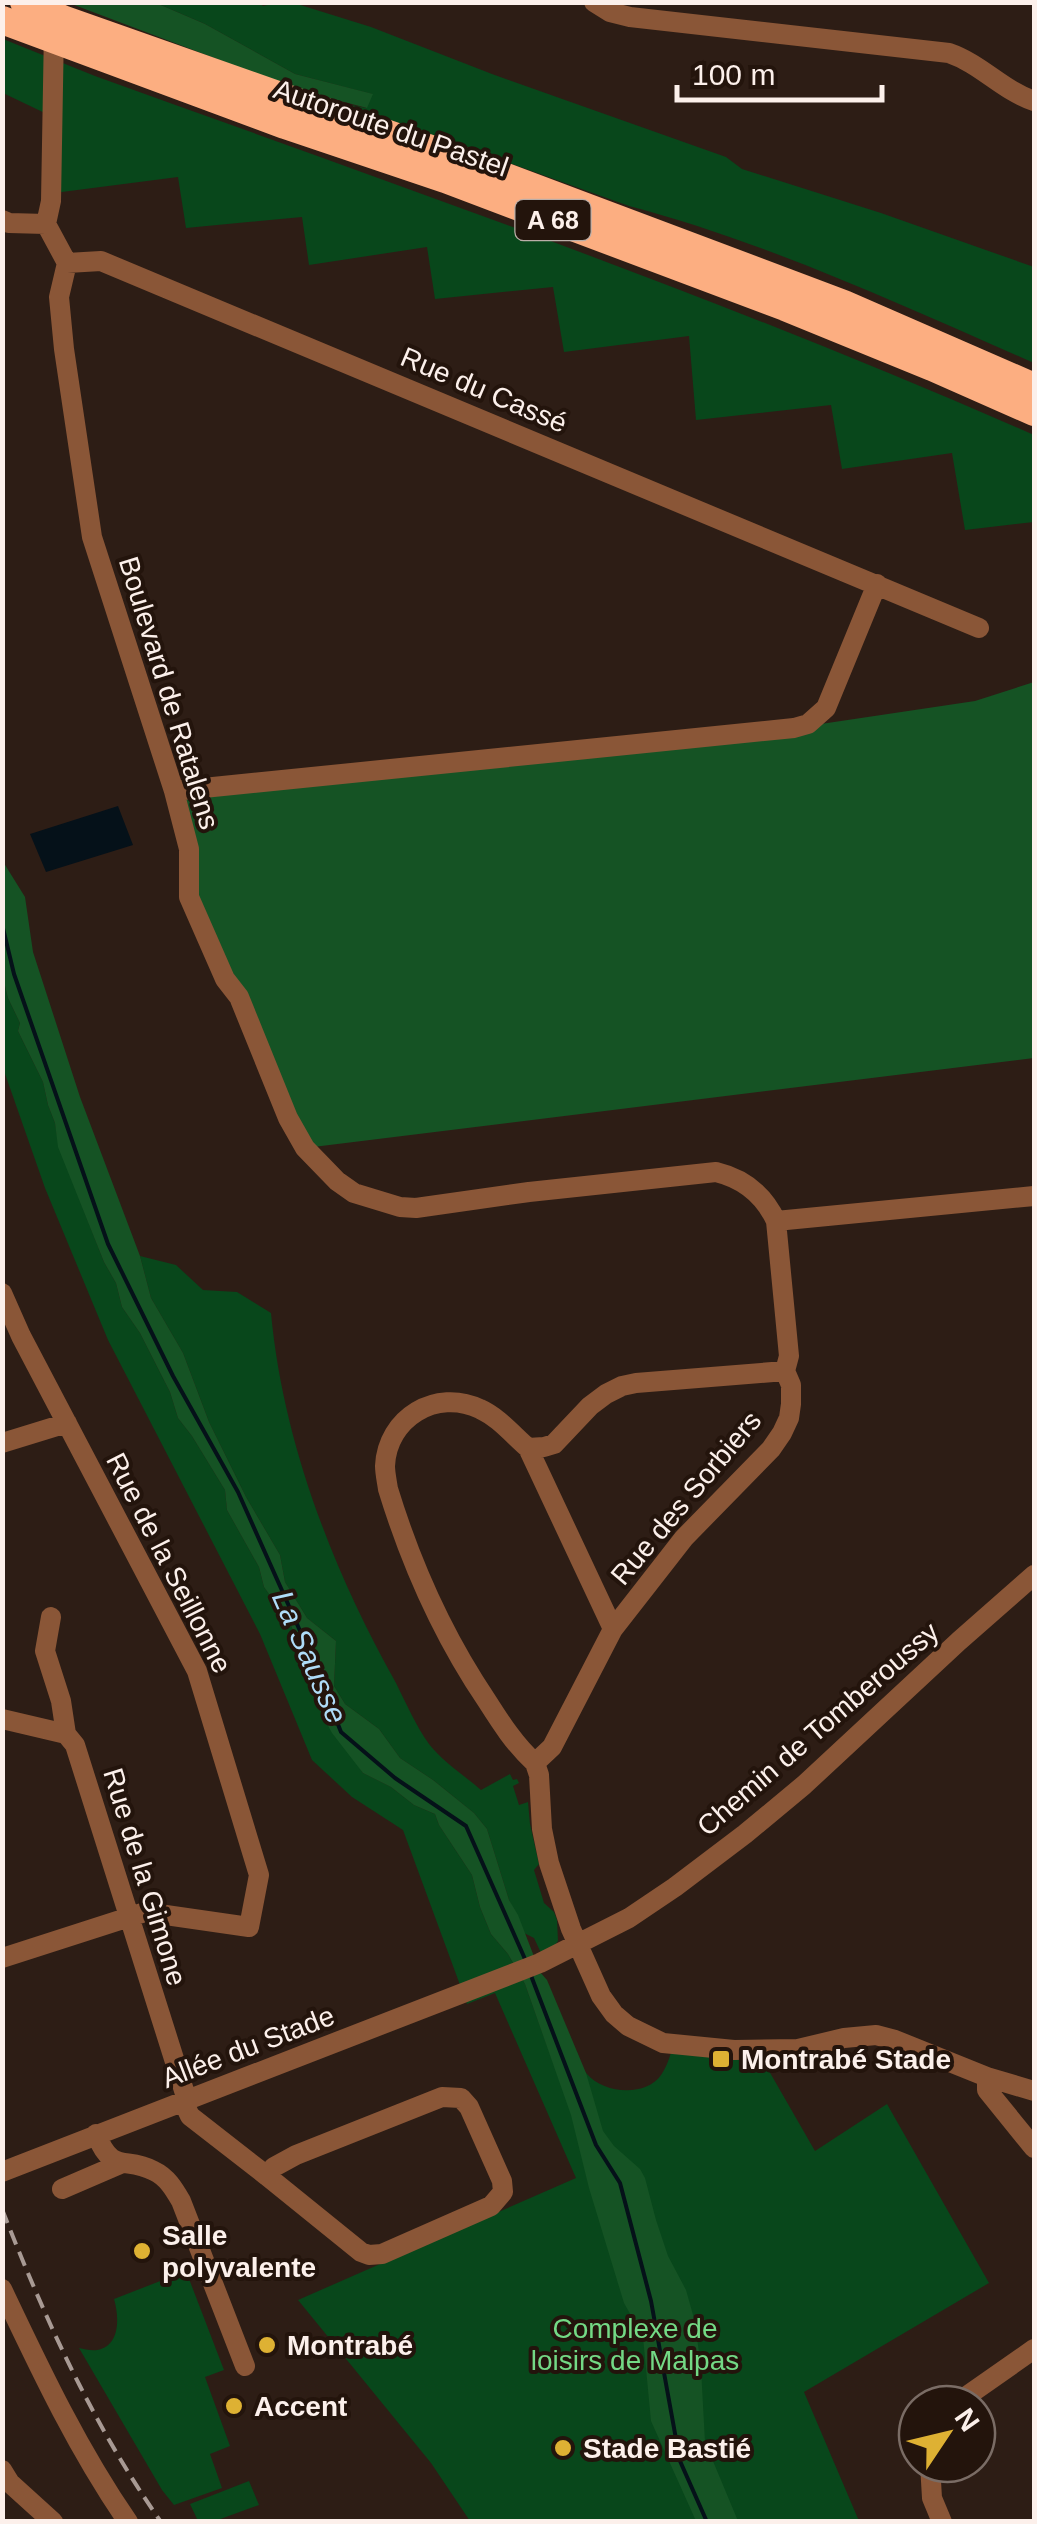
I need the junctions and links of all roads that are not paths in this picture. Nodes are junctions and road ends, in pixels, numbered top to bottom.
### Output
1 (594, 2) edge
2 (49, 19) edge
3 (2, 20) edge
4 (1034, 100) edge
5 (2, 220) edge
6 (46, 224) junction
7 (67, 264) junction
8 (1034, 387) edge
9 (1034, 412) edge
10 (877, 584) junction
11 (980, 628) dead end
12 (174, 791) junction
13 (1034, 1196) edge
14 (776, 1222) junction
15 (2, 1293) edge
16 (786, 1371) junction
17 (67, 1424) junction
18 (2, 1444) edge
19 (528, 1448) junction
20 (1034, 1575) edge
21 (51, 1617) dead end
22 (613, 1629) junction
23 (2, 1719) edge
24 (66, 1734) junction
25 (535, 1763) junction
26 (129, 1918) junction
27 (579, 1945) junction
28 (2, 1958) edge
29 (987, 2078) junction
30 (1034, 2091) edge
31 (189, 2099) junction
32 (96, 2134) junction
33 (1034, 2148) edge
34 (120, 2164) junction
35 (2, 2172) edge
36 (267, 2176) junction
37 (62, 2189) dead end
38 (2, 2289) edge
39 (1034, 2349) edge
40 (245, 2366) dead end
41 (984, 2384) edge
42 (2, 2470) edge
43 (931, 2484) edge
44 (53, 2522) edge
45 (128, 2522) edge
46 (942, 2522) edge

1 - 4 street
2 - 3 highway, Autoroute du Pastel / A 68
2 - 6 street
2 - 8 highway, Autoroute du Pastel / A 68
2 - 9 highway, Autoroute du Pastel / A 68
5 - 6 street
6 - 7 street
7 - 10 street, Rue du Cassé
7 - 12 street, Boulevard de Ratalens
10 - 11 street, Rue du Cassé
10 - 12 street
12 - 14 street, Boulevard de Ratalens
13 - 14 street
14 - 16 street, Rue des Sorbiers
15 - 17 street, Rue de la Seillonne
16 - 19 street
16 - 22 street, Rue des Sorbiers
17 - 18 street
17 - 26 street, Rue de la Seillonne
19 - 22 street
19 - 25 street
20 - 27 street, Chemin de Tomberoussy
21 - 24 street, Rue de la Gimone
22 - 25 street, Rue des Sorbiers
23 - 24 street
24 - 26 street, Rue de la Gimone
25 - 27 street
26 - 28 street
26 - 31 street, Rue de la Gimone
27 - 29 street
27 - 31 street, Allée du Stade
29 - 30 street
29 - 33 street
31 - 32 street, Allée du Stade
31 - 36 street, Rue de la Gimone
32 - 34 street
32 - 35 street, Allée du Stade
34 - 37 street
34 - 40 street
36 - 36 street
38 - 45 street
39 - 41 street
42 - 44 street
43 - 46 street

